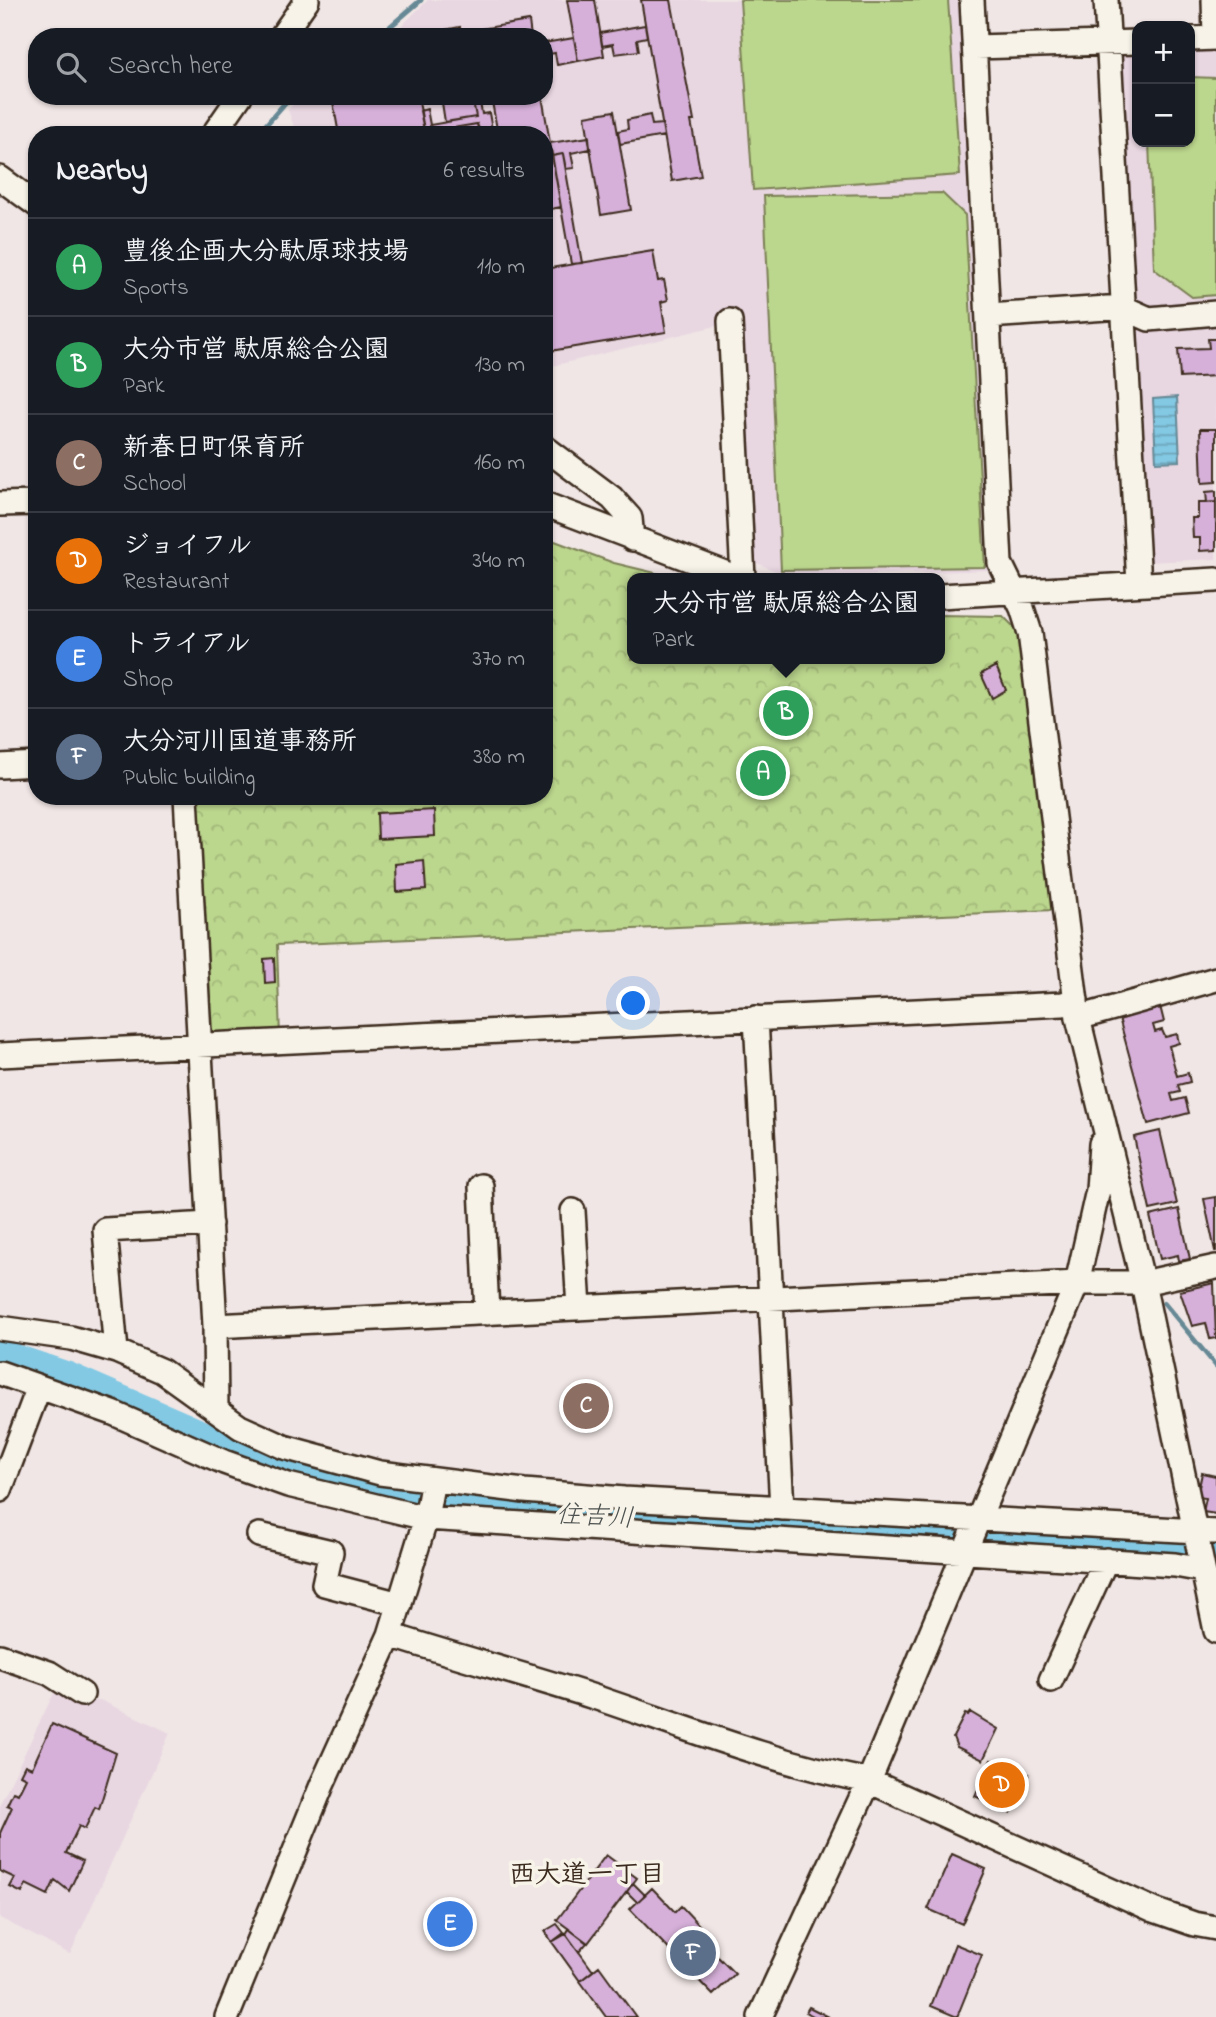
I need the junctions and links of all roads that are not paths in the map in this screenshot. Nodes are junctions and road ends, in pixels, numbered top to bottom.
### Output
1 (307, 0) edge
2 (972, 0) edge
3 (1106, 0) edge
4 (1214, 0) edge
5 (287, 28) edge
6 (1216, 38) edge
7 (1195, 39) edge
8 (1132, 42) edge
9 (1108, 43) junction
10 (975, 47) junction
11 (234, 105) edge
12 (219, 126) edge
13 (0, 178) edge
14 (28, 198) edge
15 (1122, 307) junction
16 (1216, 313) edge
17 (988, 316) junction
18 (730, 321) dead end
19 (553, 454) edge
20 (28, 503) edge
21 (0, 504) edge
22 (553, 508) edge
23 (632, 539) junction
24 (727, 573) edge
25 (741, 573) edge
26 (1216, 580) edge
27 (1139, 584) junction
28 (1015, 592) junction
29 (945, 596) edge
30 (28, 764) edge
31 (0, 766) edge
32 (186, 805) edge
33 (1216, 979) edge
34 (1077, 1009) junction
35 (757, 1018) junction
36 (199, 1044) junction
37 (0, 1055) edge
38 (1090, 1070) junction
39 (481, 1186) dead end
40 (573, 1211) dead end
41 (209, 1224) junction
42 (1216, 1267) edge
43 (1077, 1283) junction
44 (1143, 1283) junction
45 (771, 1299) junction
46 (579, 1308) junction
47 (487, 1313) junction
48 (215, 1326) junction
49 (0, 1328) edge
50 (116, 1351) junction
51 (0, 1373) edge
52 (39, 1387) junction
53 (216, 1409) junction
54 (0, 1490) edge
55 (430, 1498) junction
56 (782, 1508) junction
57 (979, 1521) junction
58 (1205, 1532) edge
59 (259, 1535) dead end
60 (966, 1551) junction
61 (1106, 1560) junction
62 (1207, 1565) edge
63 (400, 1604) junction
64 (1216, 1631) edge
65 (390, 1635) junction
66 (0, 1656) edge
67 (1051, 1680) dead end
68 (82, 1694) dead end
69 (869, 1781) junction
70 (1216, 1928) edge
71 (227, 2017) edge
72 (760, 2017) edge

1 - 5 street
2 - 10 street
3 - 9 street
4 - 6 street
6 - 7 street
8 - 9 street
9 - 10 street
9 - 15 street
10 - 17 street
11 - 12 street
13 - 14 street
15 - 16 street
15 - 17 street
15 - 27 street
17 - 28 street
18 - 25 street
19 - 23 street
20 - 21 street
22 - 23 street
23 - 24 street
26 - 27 street
27 - 28 street
28 - 29 street
28 - 34 street
30 - 31 street
32 - 36 street
33 - 34 street
34 - 35 street
34 - 38 street
35 - 36 street
35 - 45 street
36 - 37 street
36 - 41 street
38 - 43 street
38 - 44 street
39 - 47 street
40 - 46 street
41 - 48 street
41 - 50 street
42 - 44 street
43 - 44 street
43 - 45 street
43 - 57 street
44 - 58 street
45 - 46 street
45 - 56 street
46 - 47 street
47 - 48 street
48 - 53 street
49 - 50 street
50 - 53 street
51 - 52 street
52 - 54 street
52 - 55 street
53 - 55 street
55 - 56 street
55 - 60 street
55 - 63 street
56 - 57 street
57 - 58 street
57 - 60 street
58 - 62 street
59 - 63 street
60 - 61 street
60 - 69 street
61 - 62 street
61 - 67 street
62 - 64 street
63 - 65 street
65 - 69 street
65 - 71 street
66 - 68 street
69 - 70 street
69 - 72 street

